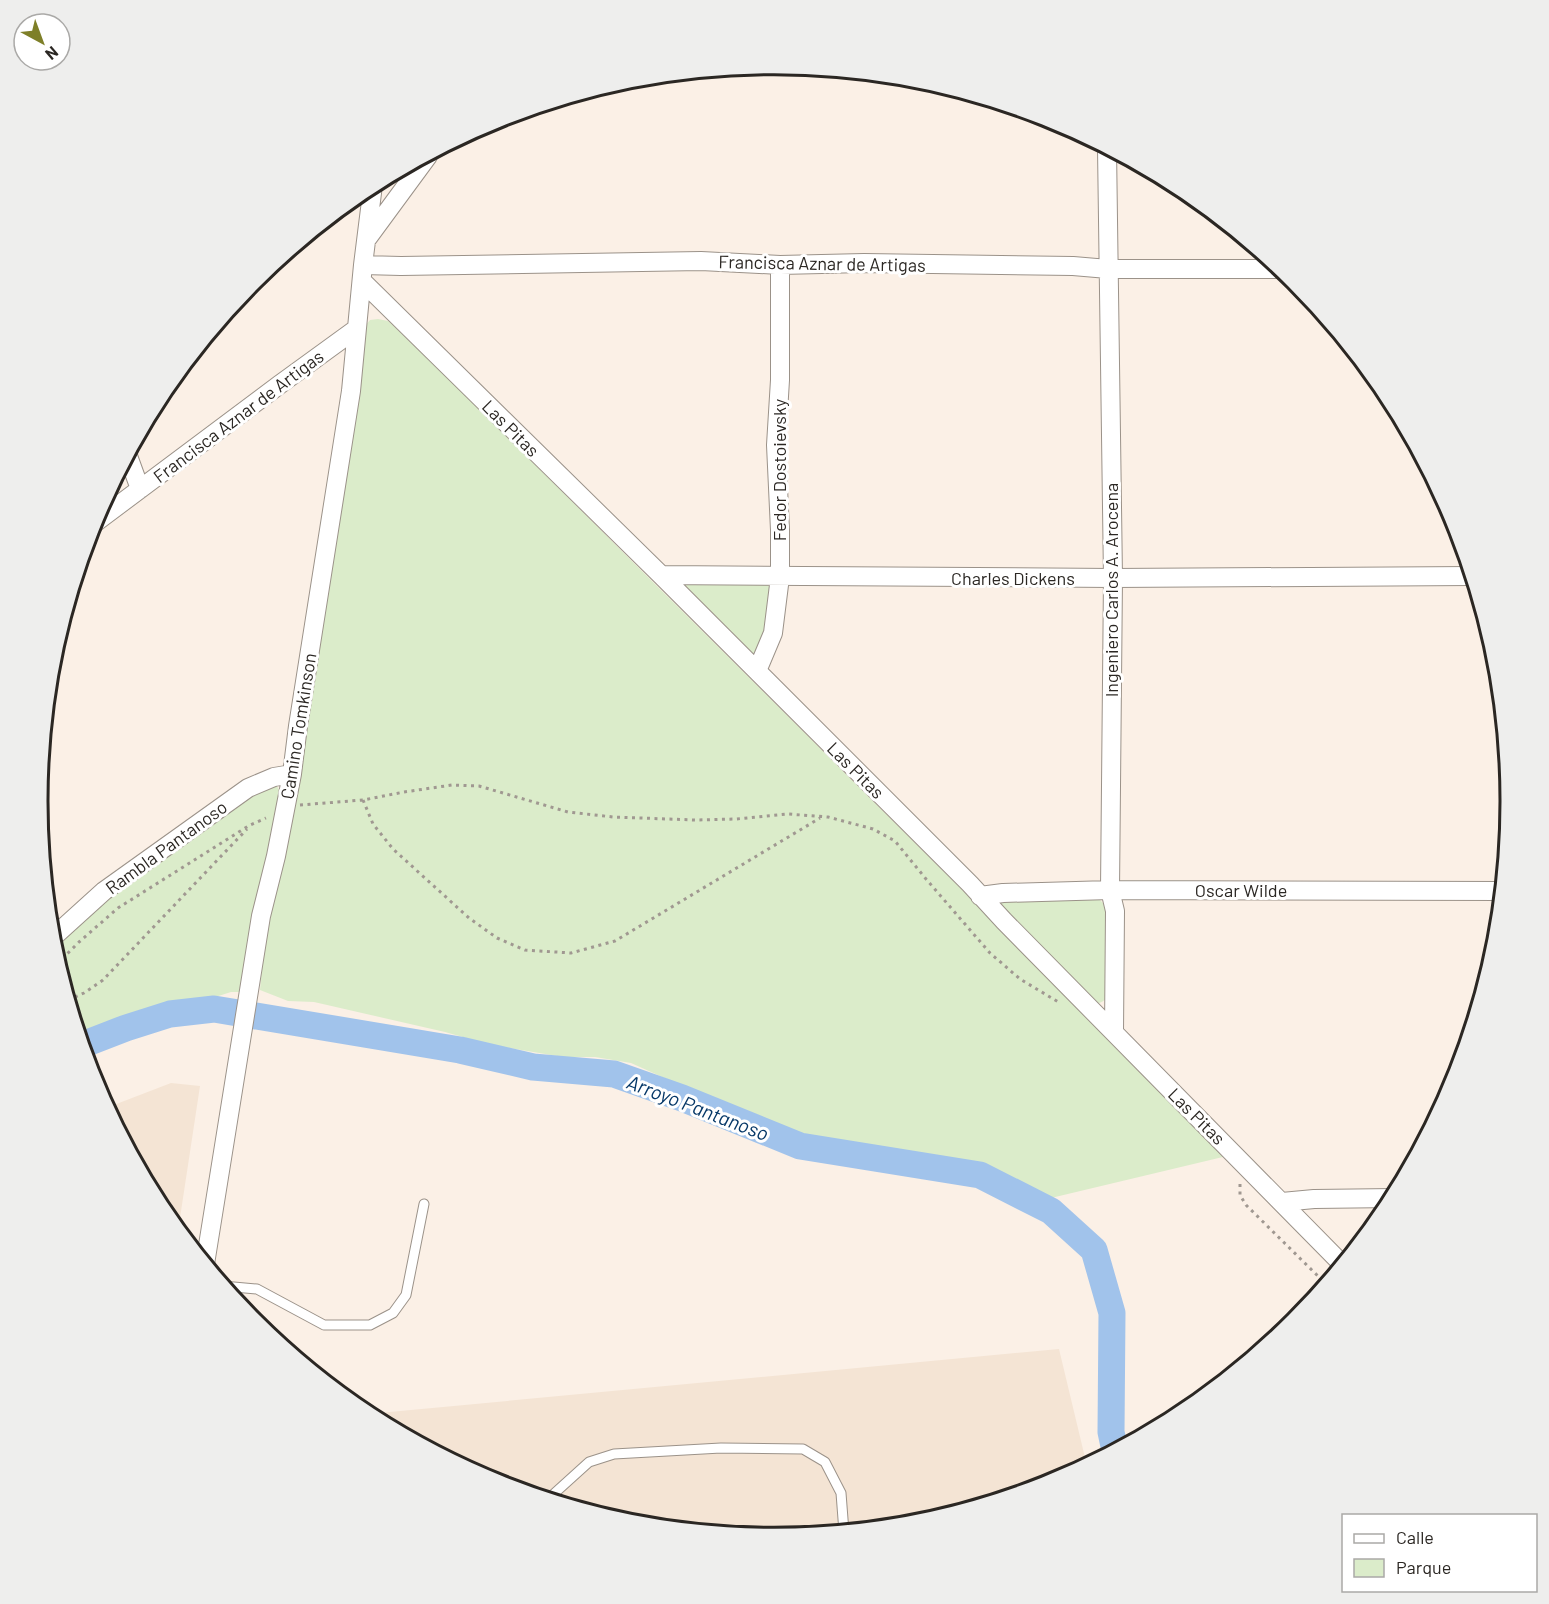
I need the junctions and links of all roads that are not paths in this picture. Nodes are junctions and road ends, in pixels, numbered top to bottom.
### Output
1 (1107, 156) edge
2 (419, 169) edge
3 (371, 198) edge
4 (366, 241) junction
5 (780, 265) junction
6 (1267, 268) edge
7 (1108, 269) junction
8 (362, 273) junction
9 (356, 329) junction
10 (131, 465) edge
11 (140, 489) junction
12 (108, 513) edge
13 (661, 575) junction
14 (1464, 576) edge
15 (780, 577) junction
16 (1113, 578) junction
17 (757, 671) junction
18 (292, 774) junction
19 (1110, 890) junction
20 (1496, 891) edge
21 (980, 896) junction
22 (60, 931) edge
23 (1114, 1032) junction
24 (1384, 1198) edge
25 (1282, 1202) junction
26 (424, 1204) dead end
27 (206, 1254) edge
28 (1338, 1260) edge
29 (234, 1287) edge
30 (554, 1494) edge
31 (843, 1525) edge

1 - 7 street, Ingeniero Carlos A. Arocena
2 - 4 street
3 - 4 street, Camino Tomkinson
4 - 8 street, Camino Tomkinson
5 - 7 street, Francisca Aznar de Artigas
5 - 8 street, Francisca Aznar de Artigas
5 - 15 street, Fedor Dostoievsky
6 - 7 street, Francisca Aznar de Artigas
7 - 16 street, Ingeniero Carlos A. Arocena
8 - 9 street, Camino Tomkinson
8 - 13 street, Las Pitas
9 - 11 street, Francisca Aznar de Artigas
9 - 18 street, Camino Tomkinson
10 - 11 street
11 - 12 street, Francisca Aznar de Artigas
13 - 15 street, Charles Dickens
13 - 17 street, Las Pitas
14 - 16 street, Charles Dickens
15 - 16 street, Charles Dickens
15 - 17 street, Fedor Dostoievsky
16 - 19 street, Ingeniero Carlos A. Arocena
17 - 21 street, Las Pitas
18 - 22 street, Rambla Pantanoso
18 - 27 street, Camino Tomkinson
19 - 20 street, Oscar Wilde
19 - 21 street, Oscar Wilde
19 - 23 street, Ingeniero Carlos A. Arocena
21 - 23 street, Las Pitas
23 - 25 street, Las Pitas
24 - 25 street
25 - 28 street, Las Pitas
26 - 29 lane
30 - 31 lane

